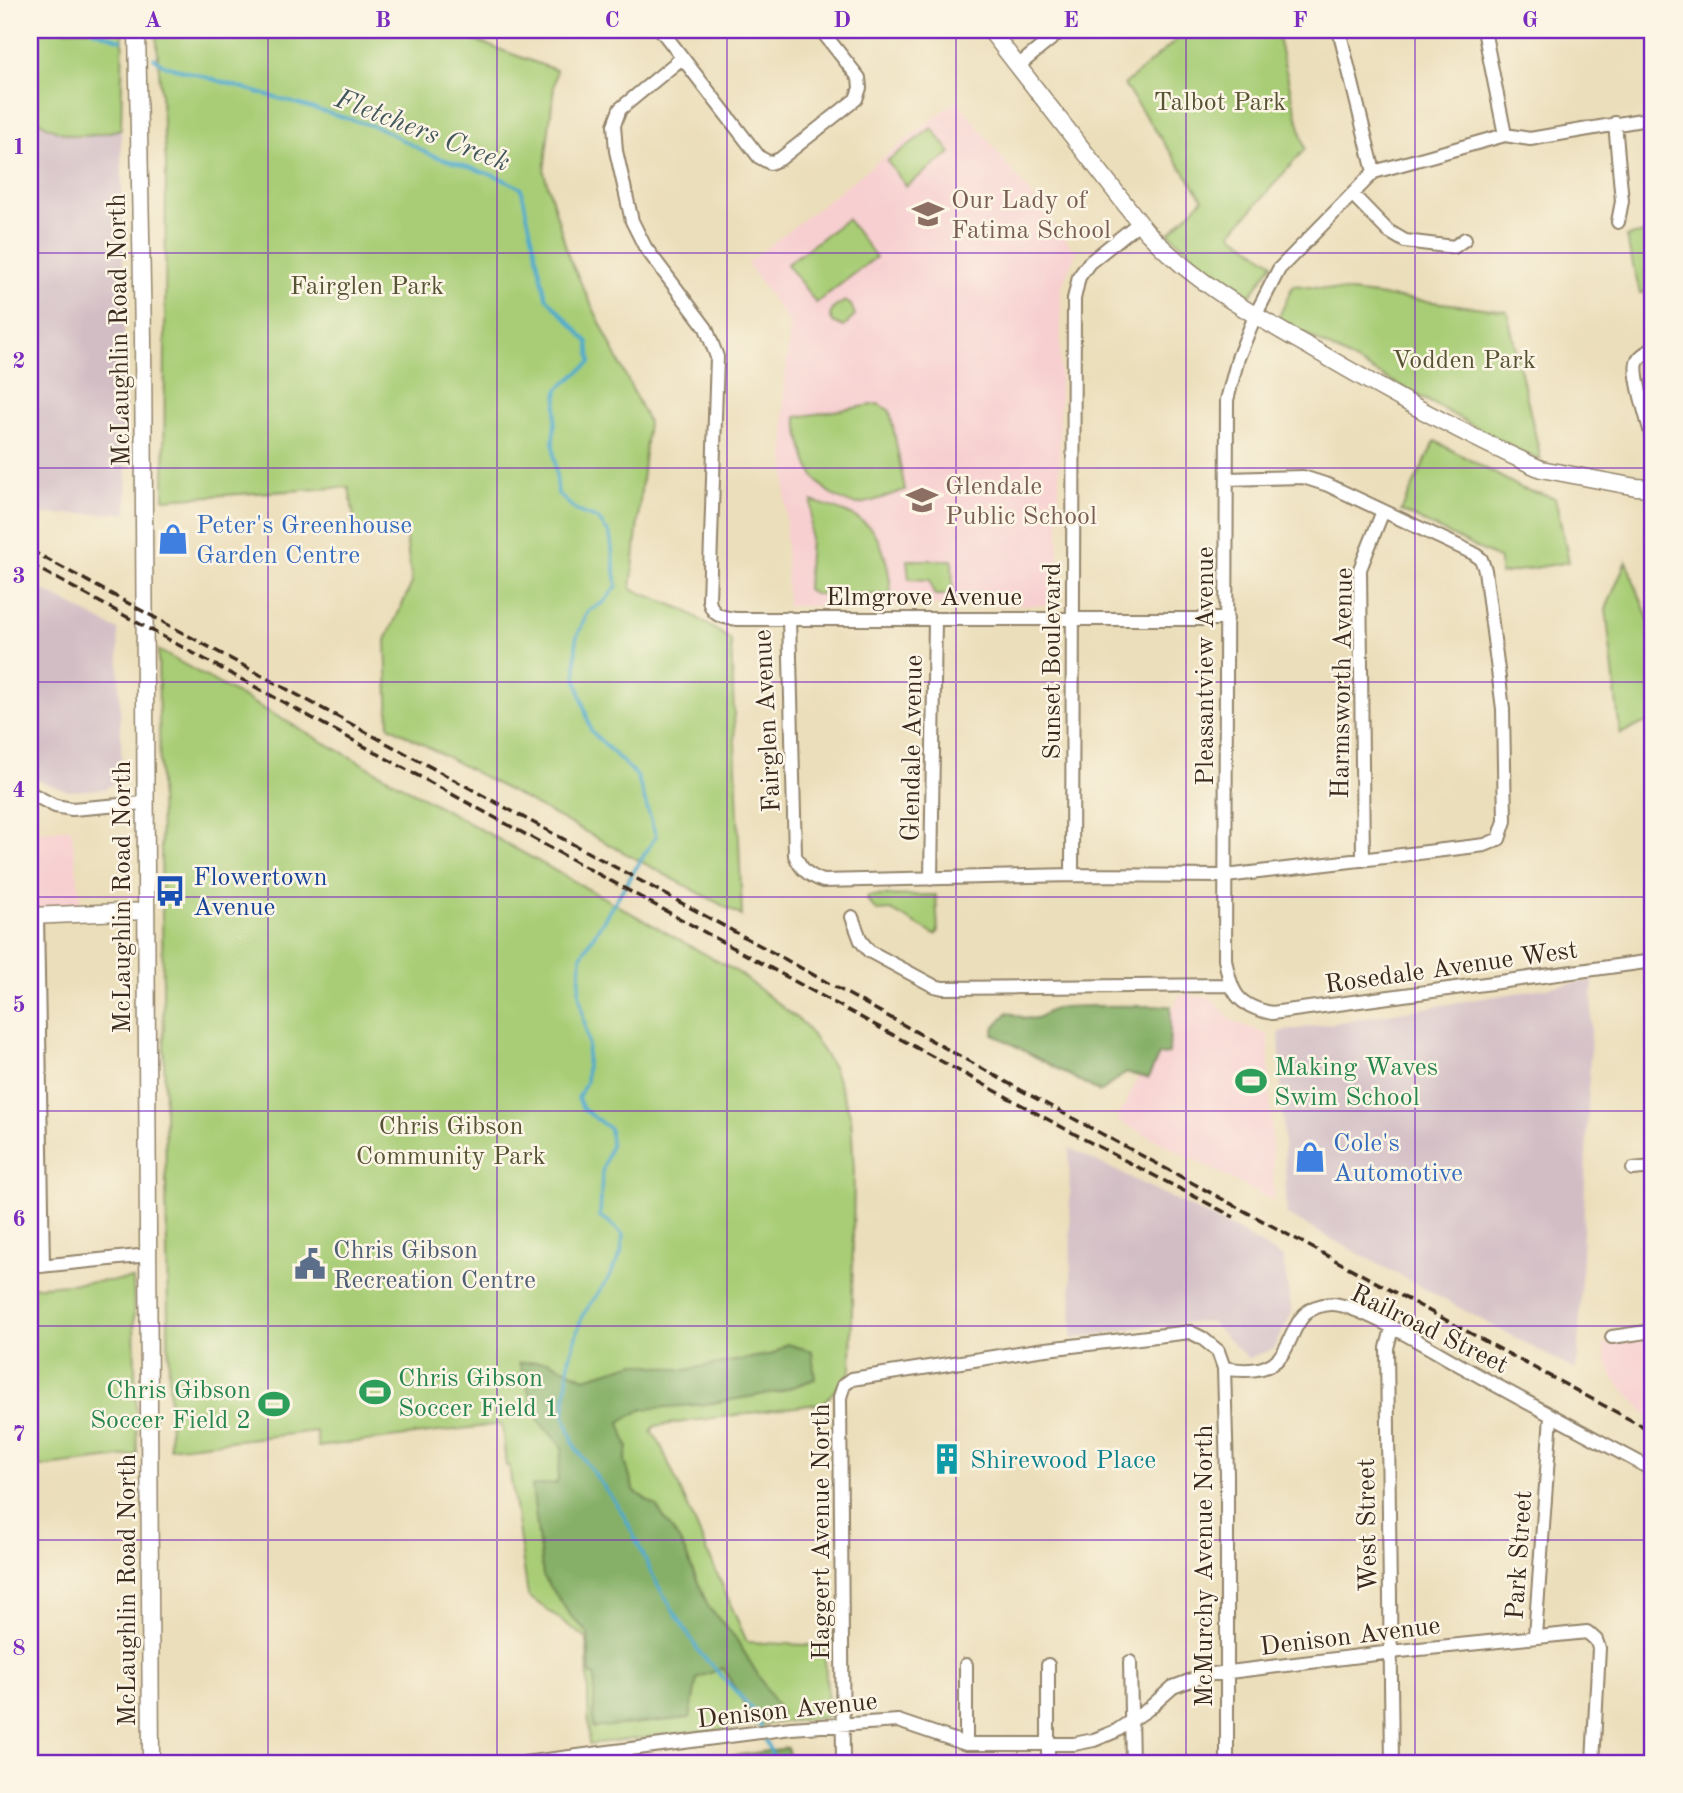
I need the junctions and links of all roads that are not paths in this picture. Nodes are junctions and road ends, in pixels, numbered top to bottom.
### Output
1 (137, 30) edge
2 (661, 30) edge
3 (821, 30) edge
4 (990, 30) edge
5 (1062, 30) edge
6 (1339, 30) edge
7 (1483, 30) edge
8 (682, 58) junction
9 (1018, 66) junction
10 (1653, 118) edge
11 (1615, 123) junction
12 (1504, 135) junction
13 (1374, 172) junction
14 (1353, 195) junction
15 (1140, 222) junction
16 (1618, 222) dead end
17 (1465, 239) dead end
18 (1255, 316) junction
19 (1653, 349) edge
20 (1653, 440) edge
21 (1227, 479) junction
22 (1653, 488) edge
23 (1383, 511) junction
24 (789, 618) junction
25 (935, 619) junction
26 (1227, 619) junction
27 (1075, 620) junction
28 (30, 793) edge
29 (144, 803) junction
30 (1363, 860) junction
31 (1072, 875) junction
32 (1226, 876) junction
33 (932, 878) junction
34 (145, 911) junction
35 (33, 916) edge
36 (852, 917) dead end
37 (1653, 961) edge
38 (1230, 985) junction
39 (35, 1144) edge
40 (1653, 1167) edge
41 (1633, 1169) dead end
42 (149, 1255) junction
43 (36, 1266) edge
44 (1392, 1328) junction
45 (1653, 1331) edge
46 (1612, 1337) dead end
47 (1224, 1368) junction
48 (1551, 1416) junction
49 (1653, 1470) edge
50 (1535, 1636) junction
51 (1390, 1652) junction
52 (1130, 1662) dead end
53 (966, 1665) dead end
54 (1048, 1665) dead end
55 (1227, 1673) junction
56 (1131, 1722) junction
57 (843, 1724) junction
58 (966, 1744) junction
59 (1048, 1745) junction
60 (151, 1763) edge
61 (524, 1763) edge
62 (844, 1763) edge
63 (1048, 1763) edge
64 (1132, 1763) edge
65 (1227, 1763) edge
66 (1392, 1763) edge
67 (1593, 1763) edge

1 - 29 main road, McLaughlin Road North
2 - 8 street
3 - 8 street
4 - 9 main road
5 - 9 street
6 - 13 street
7 - 12 street
8 - 24 street, Fairglen Avenue
9 - 15 main road
10 - 11 street
11 - 12 street
11 - 16 street
12 - 13 street
13 - 14 street, Pleasantview Avenue
14 - 17 street
14 - 18 street, Pleasantview Avenue
15 - 18 main road
15 - 27 street, Sunset Boulevard
18 - 21 street, Pleasantview Avenue
18 - 22 main road
19 - 20 street
21 - 23 street
21 - 26 street, Pleasantview Avenue
23 - 30 street, Harmsworth Avenue
23 - 30 street, Fairglen Avenue
24 - 25 street, Elmgrove Avenue
24 - 33 street, Fairglen Avenue
25 - 27 street, Elmgrove Avenue
25 - 33 street, Glendale Avenue
26 - 27 street, Elmgrove Avenue
26 - 32 street, Pleasantview Avenue
27 - 31 street, Sunset Boulevard
28 - 29 street
29 - 34 main road, McLaughlin Road North
30 - 32 street, Fairglen Avenue
31 - 32 street, Fairglen Avenue
31 - 33 street, Fairglen Avenue
32 - 38 street, Pleasantview Avenue
34 - 35 main road
34 - 42 main road, McLaughlin Road North
35 - 39 street
36 - 38 street
37 - 38 street, Rosedale Avenue West
39 - 43 street
40 - 41 street
42 - 43 street
42 - 60 main road, McLaughlin Road North
44 - 47 street, Railroad Street
44 - 48 street, Railroad Street
44 - 51 street, West Street
45 - 46 street
47 - 55 street, McMurchy Avenue North
47 - 57 street, Haggert Avenue North
48 - 49 street, Railroad Street
48 - 50 street, Park Street
50 - 51 street, Denison Avenue
50 - 67 street, Park Street
51 - 55 street, Denison Avenue
51 - 66 street, West Street
52 - 56 street
53 - 58 street
54 - 59 street
55 - 56 street, Denison Avenue
55 - 65 street, McMurchy Avenue North
56 - 59 street, Denison Avenue
56 - 64 street
57 - 58 street, Denison Avenue
57 - 61 street, Denison Avenue
57 - 62 street, Haggert Avenue North
58 - 59 street, Denison Avenue
59 - 63 street

